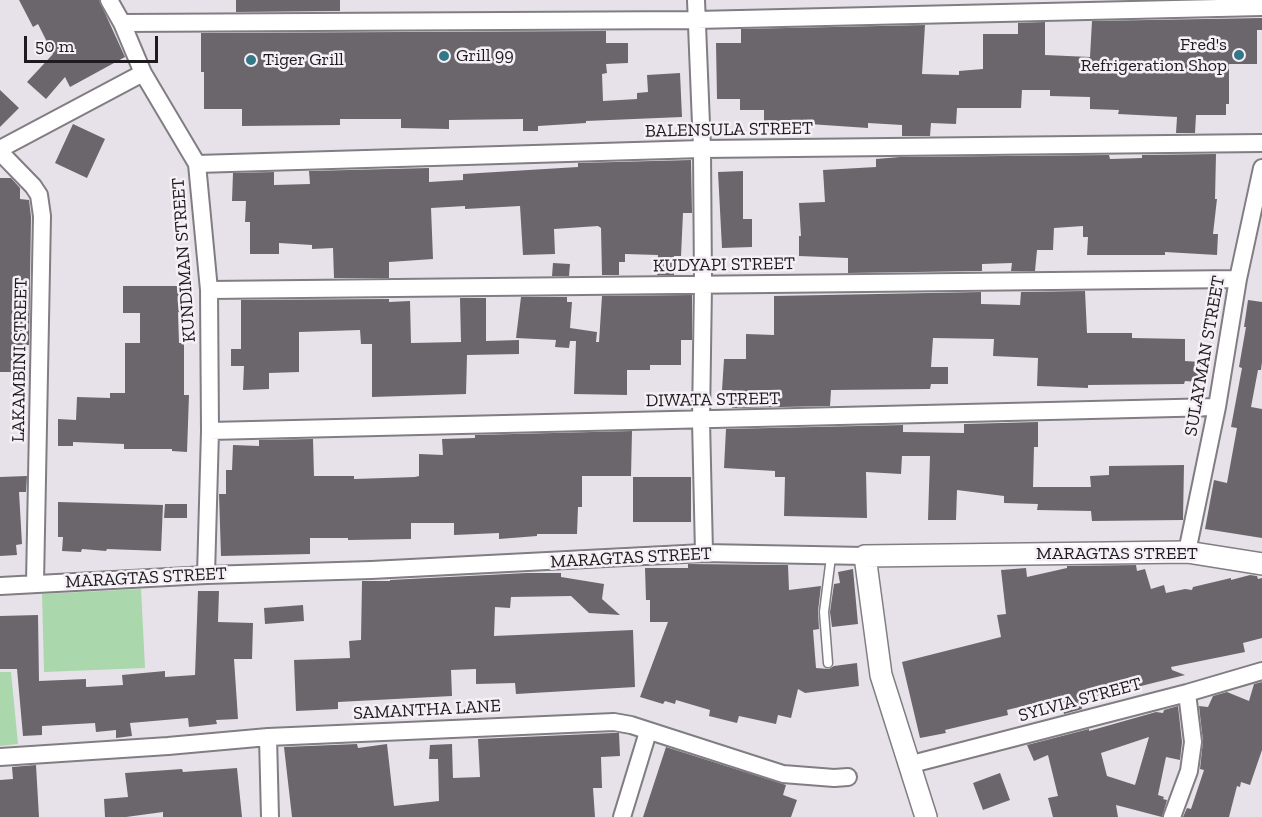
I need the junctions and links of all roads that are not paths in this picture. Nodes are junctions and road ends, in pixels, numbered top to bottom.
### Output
1 (109, 0) edge
2 (696, 0) edge
3 (1262, 7) edge
4 (696, 20) junction
5 (122, 23) junction
6 (143, 73) junction
7 (1262, 143) edge
8 (702, 149) junction
9 (0, 151) edge
10 (197, 164) junction
11 (1262, 168) edge
12 (1238, 279) junction
13 (703, 285) junction
14 (209, 290) junction
15 (1217, 407) junction
16 (701, 420) junction
17 (210, 431) junction
18 (1187, 552) junction
19 (704, 553) junction
20 (865, 556) junction
21 (831, 557) junction
22 (1262, 564) edge
23 (206, 575) junction
24 (35, 583) junction
25 (0, 586) edge
26 (828, 663) dead end
27 (1262, 671) edge
28 (1187, 693) junction
29 (648, 732) junction
30 (268, 737) junction
31 (0, 757) edge
32 (908, 765) junction
33 (848, 777) dead end
34 (270, 817) edge
35 (622, 817) edge
36 (926, 817) edge
37 (1172, 817) edge

1 - 5 street, KUNDIMAN STREET
2 - 4 street
3 - 4 street
4 - 5 street
4 - 8 street
5 - 6 street, KUNDIMAN STREET
6 - 9 street
6 - 10 street, KUNDIMAN STREET
7 - 8 street, BALENSULA STREET
8 - 10 street, BALENSULA STREET
8 - 13 street
9 - 24 street, LAKAMBINI STREET
10 - 14 street, KUNDIMAN STREET
11 - 12 street, SULAYMAN STREET
12 - 13 street, KUDYAPI STREET
12 - 15 street, SULAYMAN STREET
13 - 14 street, KUDYAPI STREET
13 - 16 street
14 - 17 street, KUNDIMAN STREET
15 - 16 street, DIWATA STREET
15 - 18 street, SULAYMAN STREET
16 - 17 street, DIWATA STREET
16 - 19 street
17 - 23 street, KUNDIMAN STREET
18 - 20 street, MARAGTAS STREET
18 - 22 street, MARAGTAS STREET
19 - 21 street, MARAGTAS STREET
19 - 23 street, MARAGTAS STREET
20 - 21 street, MARAGTAS STREET
20 - 32 street
21 - 26 lane
23 - 24 street, MARAGTAS STREET
24 - 25 street, MARAGTAS STREET
27 - 28 street, SYLVIA STREET
28 - 32 street, SYLVIA STREET
28 - 37 street
29 - 30 street, SAMANTHA LANE
29 - 33 street, SAMANTHA LANE
29 - 35 street
30 - 31 street, SAMANTHA LANE
30 - 34 street
32 - 36 street

